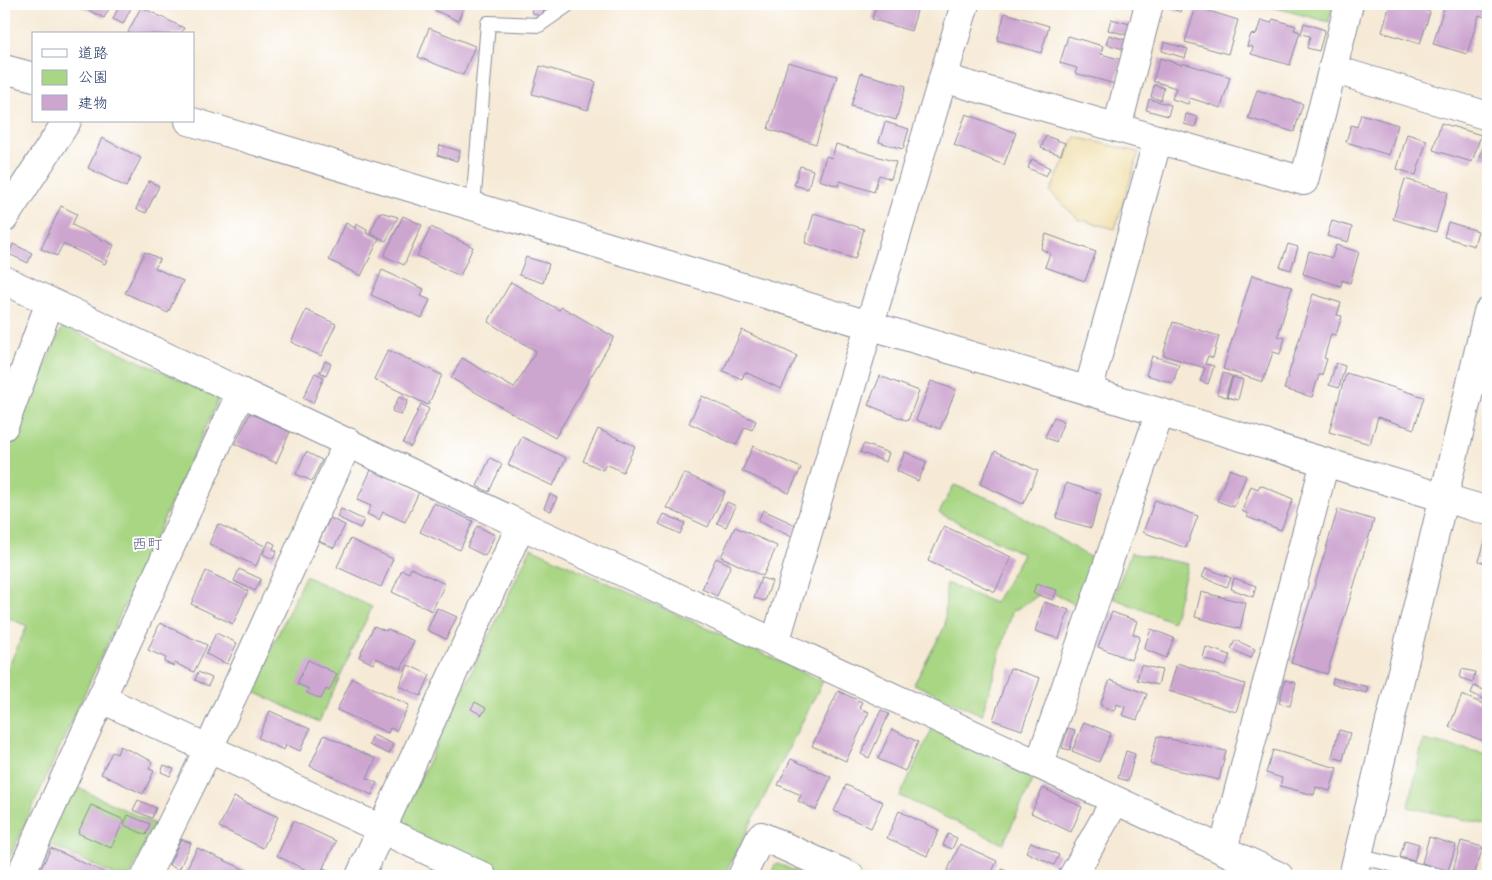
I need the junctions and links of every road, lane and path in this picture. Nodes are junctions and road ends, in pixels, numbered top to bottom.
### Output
1 (568, 4) edge
2 (965, 4) edge
3 (1148, 4) edge
4 (1349, 4) edge
5 (4, 69) edge
6 (1332, 69) junction
7 (32, 76) edge
8 (943, 78) junction
9 (1488, 116) edge
10 (66, 122) edge
11 (192, 122) edge
12 (1117, 128) junction
13 (1158, 140) junction
14 (473, 206) junction
15 (4, 218) edge
16 (4, 280) edge
17 (50, 302) junction
18 (1488, 312) edge
19 (869, 325) junction
20 (1088, 391) junction
21 (241, 392) junction
22 (1160, 412) junction
23 (4, 426) edge
24 (348, 442) junction
25 (1325, 462) junction
26 (1444, 497) junction
27 (1488, 511) edge
28 (521, 525) junction
29 (775, 643) junction
30 (102, 699) junction
31 (209, 748) junction
32 (1039, 765) junction
33 (1116, 800) junction
34 (382, 829) junction
35 (1223, 850) junction
36 (1355, 866) edge
37 (20, 876) edge
38 (146, 876) edge
39 (360, 876) edge
40 (482, 876) edge
41 (742, 876) edge
42 (850, 876) edge
43 (1073, 876) edge
44 (1279, 876) edge
45 (1441, 876) edge

1 - 14 lane
2 - 8 street
3 - 12 street
4 - 6 street
5 - 7 street
6 - 9 street
6 - 13 street
8 - 12 street
8 - 19 street
10 - 15 street
11 - 14 street
12 - 13 street
13 - 20 street
14 - 19 street
16 - 17 street
17 - 21 street
17 - 23 street
18 - 26 street
19 - 20 street
19 - 29 street
20 - 22 street
21 - 24 street
21 - 30 street
22 - 25 street
22 - 32 street
24 - 28 street
24 - 31 street
25 - 26 street
25 - 35 street
26 - 27 street
26 - 36 street
28 - 29 street
28 - 34 street
29 - 32 street
30 - 31 street
30 - 37 street
31 - 34 street
31 - 38 street
32 - 33 street
33 - 35 street
33 - 43 street
34 - 39 street
34 - 40 street
35 - 44 street
36 - 45 lane
41 - 42 street

